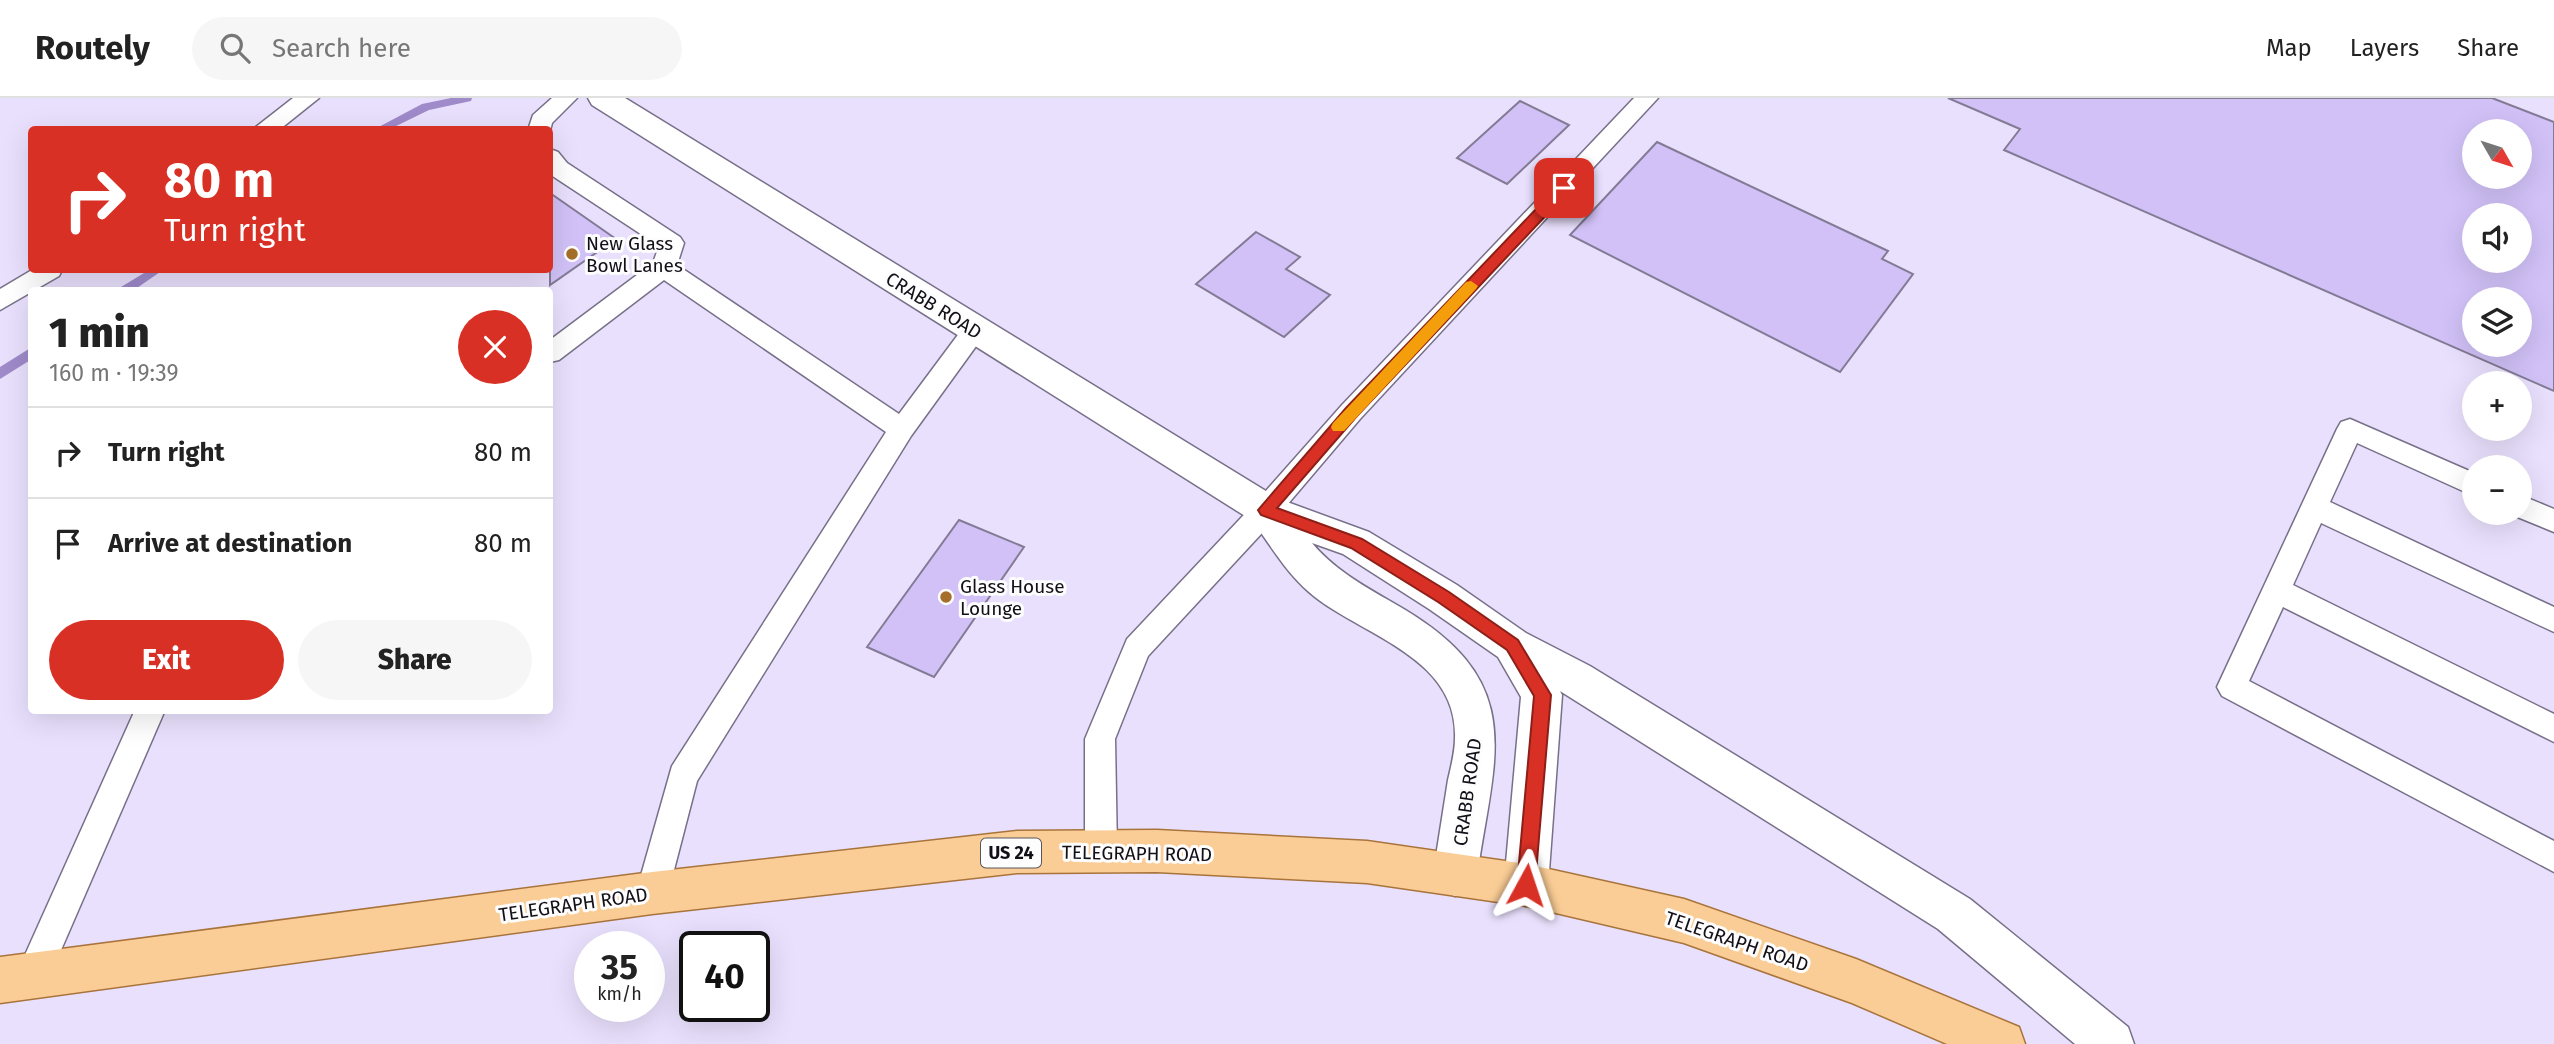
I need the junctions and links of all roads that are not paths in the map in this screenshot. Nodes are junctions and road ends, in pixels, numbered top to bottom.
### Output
1 (308, 98) edge
2 (566, 98) edge
3 (603, 98) edge
4 (1647, 98) edge
5 (269, 126) edge
6 (540, 126) edge
7 (553, 161) edge
8 (664, 268) junction
9 (45, 273) edge
10 (0, 301) edge
11 (975, 331) junction
12 (553, 351) edge
13 (902, 429) junction
14 (2462, 480) edge
15 (2314, 507) junction
16 (1266, 510) junction
17 (2532, 511) edge
18 (2554, 521) edge
19 (2276, 590) junction
20 (2554, 620) edge
21 (1512, 645) junction
22 (148, 714) edge
23 (2554, 729) edge
24 (1101, 852) junction
25 (2554, 857) edge
26 (1455, 875) junction
27 (1526, 885) junction
28 (652, 893) junction
29 (17, 978) edge
30 (2002, 1044) edge
31 (2111, 1044) edge

1 - 5 lane
2 - 6 lane
3 - 11 street, CRABB ROAD
4 - 16 lane
7 - 8 lane
8 - 12 lane
8 - 13 lane
9 - 10 lane
11 - 13 lane
11 - 16 street, CRABB ROAD
13 - 28 lane
14 - 15 lane
15 - 19 lane
15 - 20 lane
16 - 21 street, CRABB ROAD
16 - 24 lane
16 - 26 street, CRABB ROAD
17 - 18 lane
19 - 23 lane
19 - 25 lane
21 - 27 street, CRABB ROAD
21 - 31 street
22 - 29 lane
24 - 26 main road, TELEGRAPH ROAD / US 24
24 - 28 main road, TELEGRAPH ROAD / US 24
26 - 27 main road, TELEGRAPH ROAD / US 24
27 - 30 main road, TELEGRAPH ROAD / US 24
28 - 29 main road, TELEGRAPH ROAD / US 24

